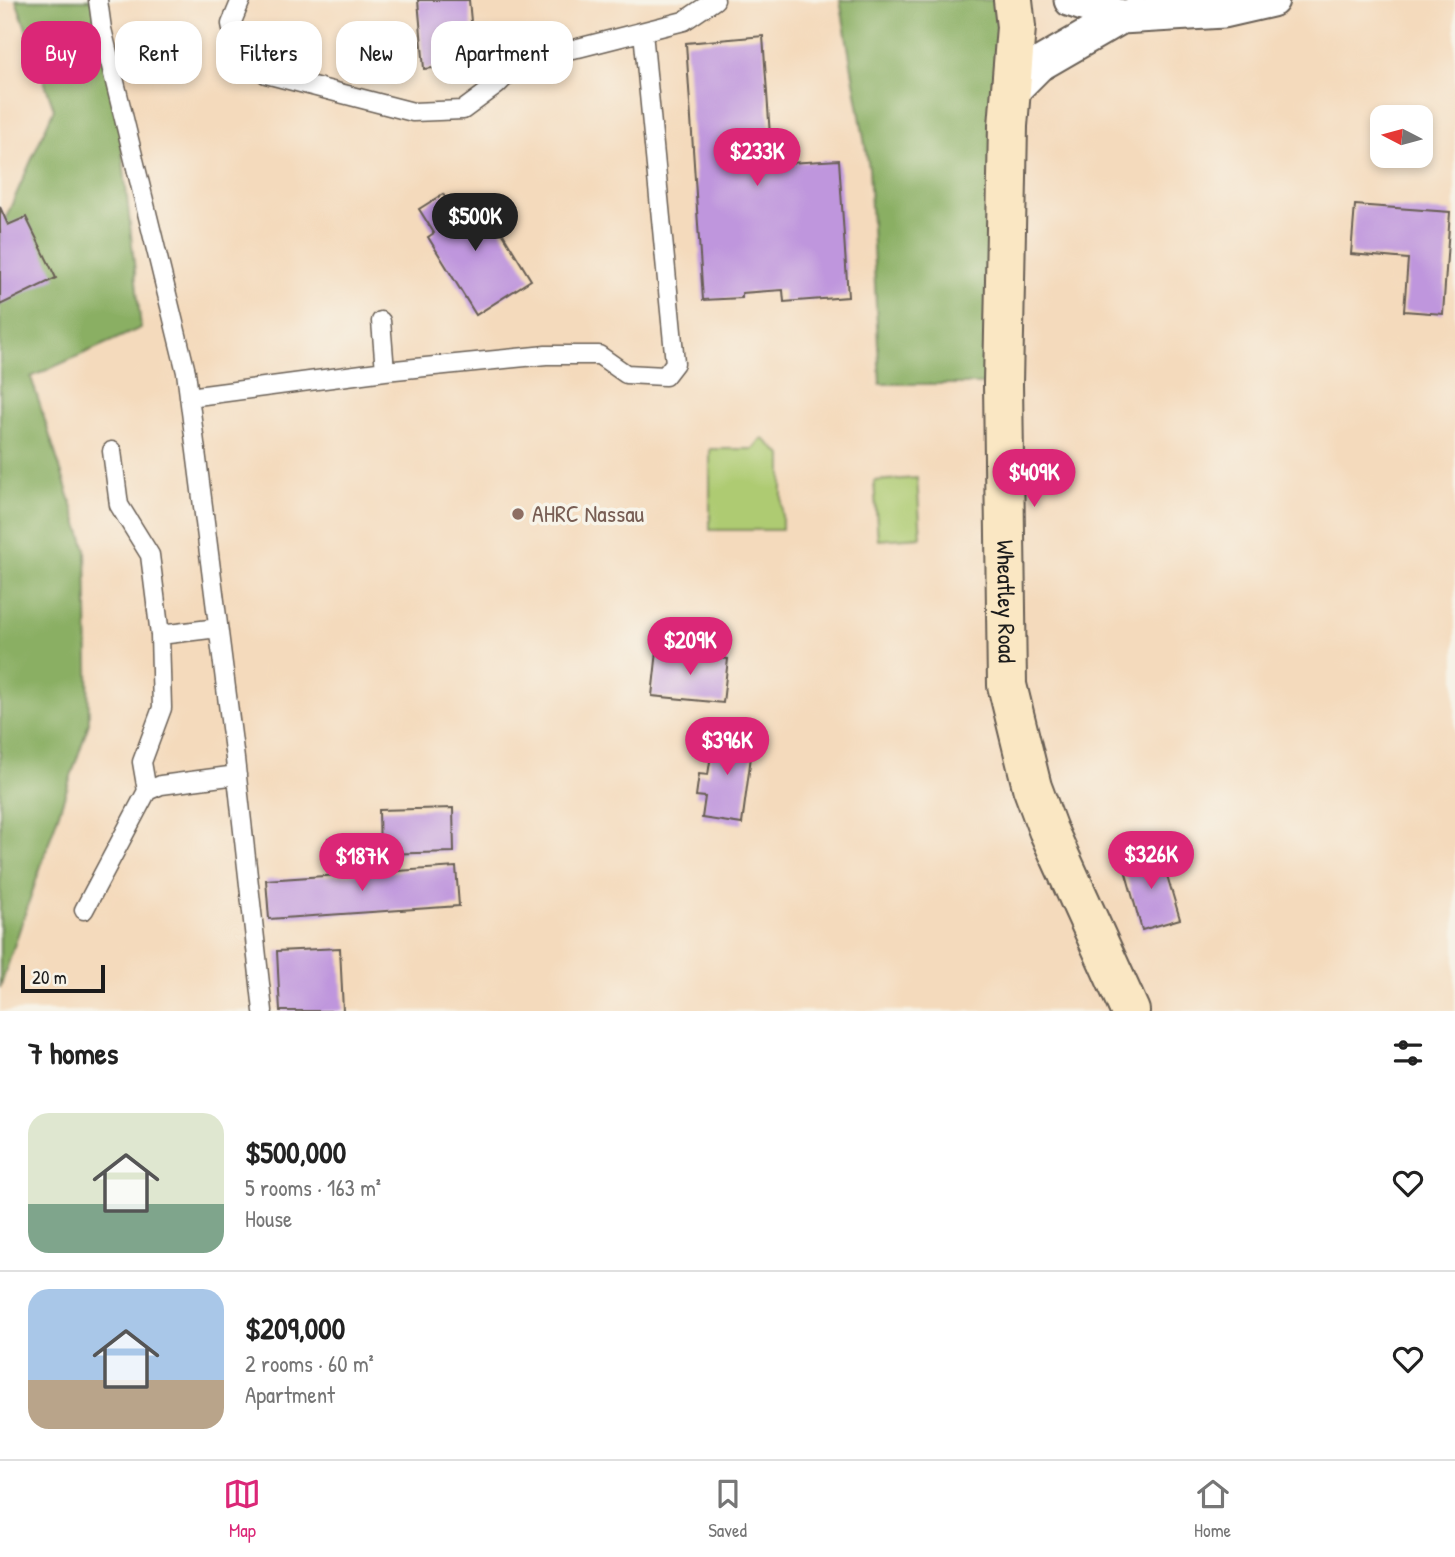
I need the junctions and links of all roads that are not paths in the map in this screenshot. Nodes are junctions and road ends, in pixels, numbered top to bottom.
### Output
1 (98, 0) edge
2 (241, 0) edge
3 (715, 0) edge
4 (1013, 0) edge
5 (1071, 0) edge
6 (1272, 0) edge
7 (1121, 17) junction
8 (643, 32) junction
9 (1012, 91) junction
10 (381, 321) dead end
11 (385, 371) junction
12 (189, 397) junction
13 (112, 451) dead end
14 (218, 628) junction
15 (160, 635) junction
16 (237, 775) junction
17 (147, 791) junction
18 (84, 910) dead end
19 (262, 1011) edge
20 (1130, 1011) edge

1 - 12 lane
2 - 8 lane
3 - 8 lane
4 - 9 main road, Wheatley Road
5 - 7 street
6 - 7 street
7 - 9 street
8 - 11 lane
9 - 20 main road, Wheatley Road
10 - 11 lane
11 - 12 lane
12 - 14 lane
13 - 15 lane
14 - 15 lane
14 - 16 lane
15 - 17 lane
16 - 17 lane
16 - 19 lane
17 - 18 lane

